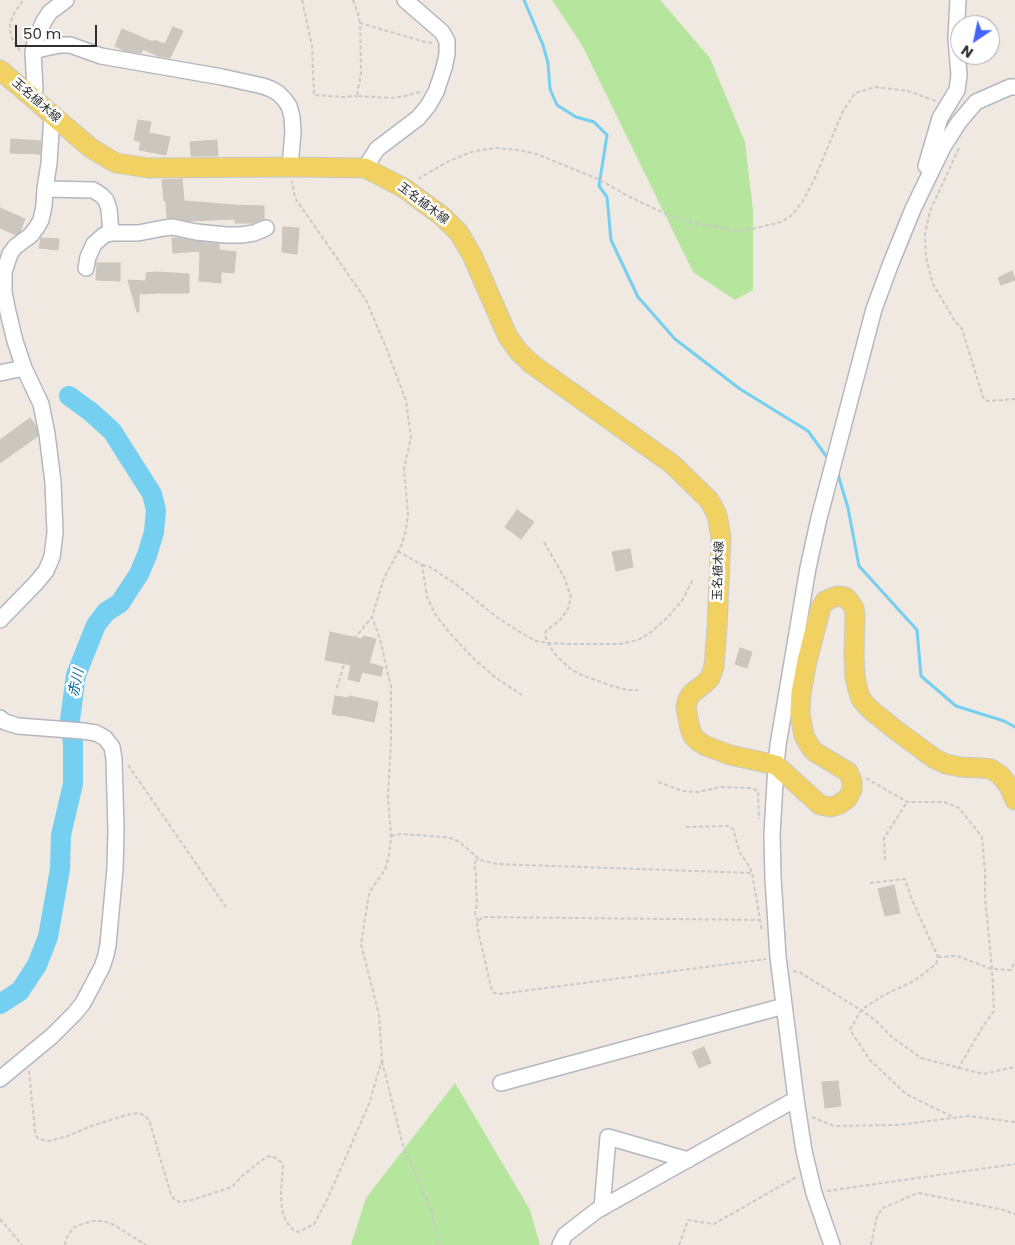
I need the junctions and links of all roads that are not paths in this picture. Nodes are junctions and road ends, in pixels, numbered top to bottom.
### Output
1 (66, 0) edge
2 (405, 0) edge
3 (958, 0) edge
4 (32, 52) junction
5 (0, 70) edge
6 (1015, 87) edge
7 (32, 97) junction
8 (52, 115) junction
9 (290, 167) junction
10 (365, 168) junction
11 (45, 189) junction
12 (913, 209) junction
13 (266, 228) dead end
14 (111, 233) junction
15 (86, 268) dead end
16 (24, 368) junction
17 (0, 373) edge
18 (0, 620) edge
19 (0, 718) edge
20 (776, 765) junction
21 (1015, 800) edge
22 (784, 1006) junction
23 (0, 1079) edge
24 (501, 1083) dead end
25 (797, 1105) junction
26 (688, 1160) junction
27 (602, 1208) junction
28 (560, 1245) edge
29 (832, 1245) edge

1 - 4 street
2 - 10 street
3 - 12 street
4 - 7 street
4 - 9 street
5 - 7 main road, 玉名植木線
6 - 12 street
7 - 8 main road, 玉名植木線
8 - 9 main road, 玉名植木線
8 - 11 street
9 - 10 main road, 玉名植木線
10 - 20 main road, 玉名植木線
11 - 14 street
11 - 16 street
12 - 20 street
13 - 14 street
14 - 15 street
16 - 17 street
16 - 18 street
19 - 23 street
20 - 21 main road
20 - 22 street
22 - 24 street
22 - 25 street
25 - 26 street
25 - 29 street
26 - 27 street
26 - 27 street
27 - 28 street

